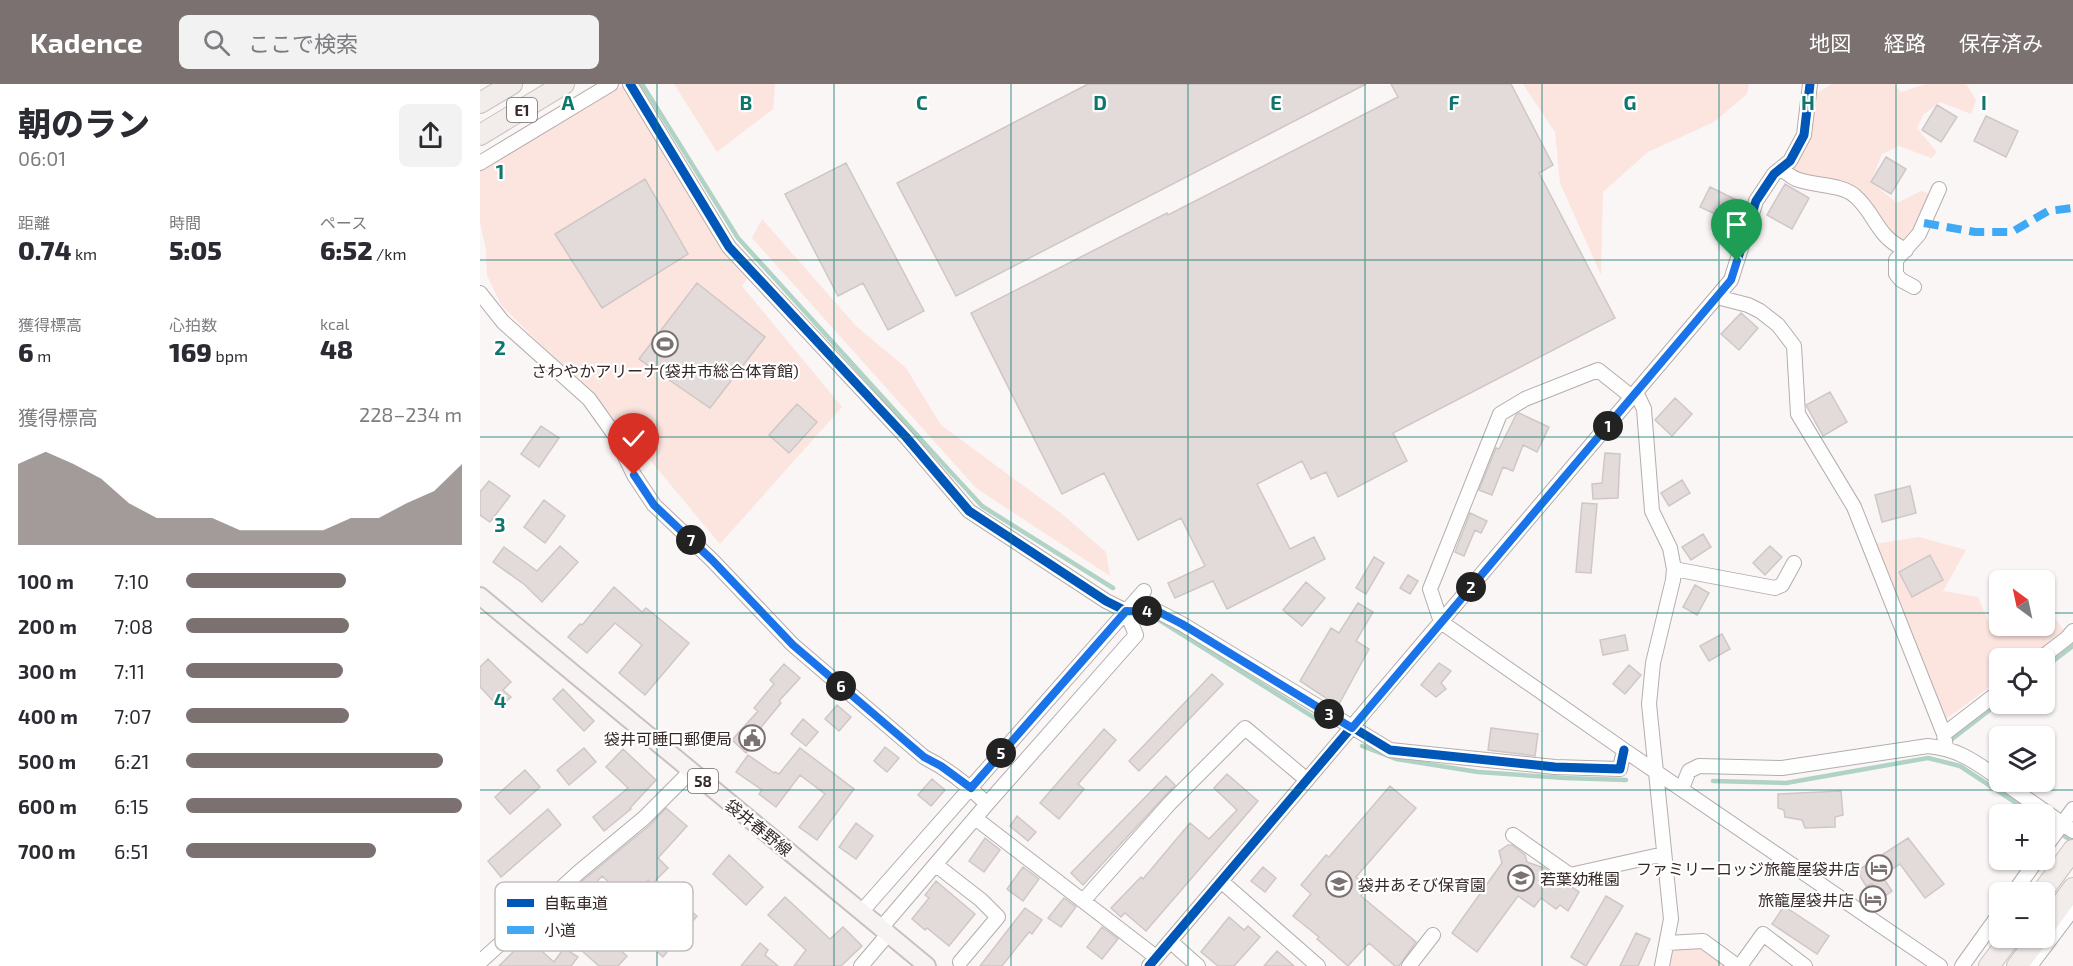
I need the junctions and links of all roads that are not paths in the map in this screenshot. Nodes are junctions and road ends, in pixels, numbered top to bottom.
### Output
1 (512, 84) edge
2 (564, 84) edge
3 (611, 84) edge
4 (630, 84) edge
5 (1810, 84) edge
6 (480, 103) edge
7 (480, 135) edge
8 (480, 163) edge
9 (1781, 169) junction
10 (1940, 189) dead end
11 (1906, 249) junction
12 (1914, 287) dead end
13 (480, 294) edge
14 (1717, 297) junction
15 (1634, 395) junction
16 (1794, 563) dead end
17 (1674, 569) junction
18 (1143, 591) dead end
19 (480, 596) edge
20 (1126, 611) junction
21 (1441, 622) junction
22 (2073, 631) edge
23 (2054, 648) edge
24 (1989, 701) edge
25 (1044, 704) junction
26 (1062, 720) junction
27 (1352, 728) junction
28 (1945, 741) junction
29 (1624, 750) junction
30 (1656, 770) junction
31 (691, 771) junction
32 (1989, 772) edge
33 (1307, 780) junction
34 (971, 788) junction
35 (1682, 788) junction
36 (2018, 792) edge
37 (987, 804) junction
38 (2073, 809) edge
39 (975, 818) junction
40 (2068, 827) edge
41 (1513, 836) dead end
42 (2055, 839) edge
43 (2073, 850) edge
44 (1664, 854) junction
45 (936, 866) junction
46 (1221, 881) junction
47 (568, 882) edge
48 (2049, 882) edge
49 (2073, 888) edge
50 (1083, 901) junction
51 (2073, 909) edge
52 (862, 910) junction
53 (2055, 913) edge
54 (1989, 928) edge
55 (885, 930) junction
56 (1433, 935) dead end
57 (1170, 941) junction
58 (1667, 943) junction
59 (495, 948) edge
60 (2002, 948) edge
61 (2030, 948) edge
62 (480, 962) edge
63 (960, 962) dead end
64 (1152, 962) edge
65 (861, 966) edge
66 (927, 966) edge
67 (1198, 966) edge
68 (1318, 966) edge
69 (1409, 966) edge
70 (1662, 966) edge
71 (1738, 966) edge
72 (1805, 966) edge
73 (1940, 966) edge
74 (1962, 966) edge
75 (1989, 966) edge
76 (2017, 966) edge
77 (2030, 966) edge

1 - 6 highway, E1
2 - 7 highway, E1
3 - 8 street
4 - 20 street
5 - 9 street
9 - 11 street
9 - 14 street
10 - 11 street
11 - 12 street
13 - 34 street
14 - 15 street
14 - 28 street
15 - 17 street
15 - 21 street
15 - 21 street
16 - 17 street
17 - 30 street
18 - 20 street
19 - 31 main road, 袋井春野線 / 58
20 - 25 street
20 - 26 street
20 - 27 street
21 - 27 street
21 - 29 street
22 - 23 street
24 - 28 street
25 - 26 street
25 - 34 street
26 - 37 street
27 - 29 street
27 - 33 street
28 - 32 street
28 - 35 street
29 - 30 street
30 - 35 street
30 - 44 street
31 - 47 street
31 - 52 main road, 袋井春野線 / 58
33 - 46 street
33 - 50 street
34 - 37 street
34 - 52 street
35 - 73 street
36 - 40 street
37 - 39 street
38 - 40 street
39 - 45 street
39 - 50 street
40 - 42 street
41 - 44 street
43 - 48 highway
44 - 58 street
45 - 55 street
45 - 63 street
46 - 57 street
46 - 68 street
49 - 53 highway
50 - 64 street
51 - 77 street
52 - 55 main road, 袋井春野線 / 58
54 - 74 street
55 - 65 street
55 - 66 main road, 袋井春野線 / 58
56 - 69 street
57 - 64 street
57 - 67 street
58 - 70 street
58 - 71 street
59 - 62 street
60 - 75 highway
61 - 76 highway
71 - 72 street

